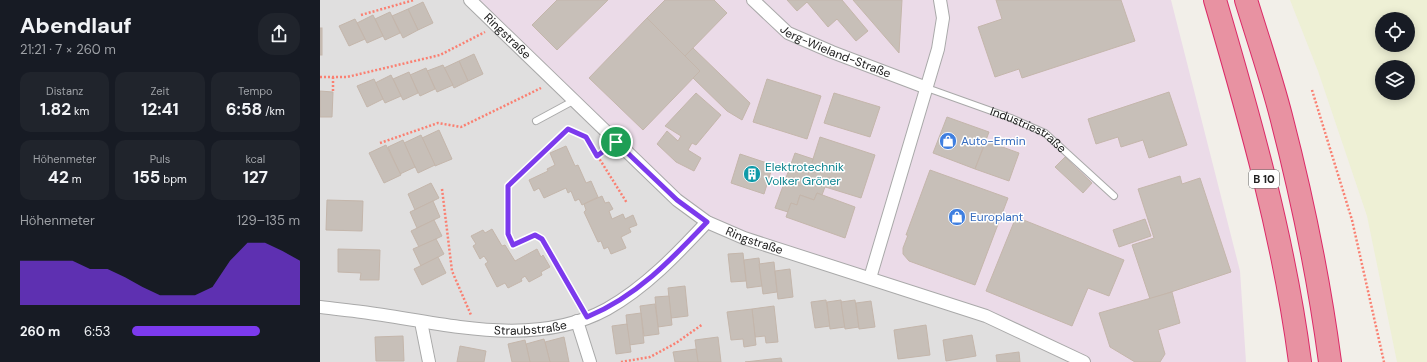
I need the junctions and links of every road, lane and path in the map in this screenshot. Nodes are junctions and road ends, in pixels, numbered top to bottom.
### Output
1 (414, 0) edge
2 (470, 0) edge
3 (753, 0) edge
4 (940, 0) edge
5 (1215, 0) edge
6 (1246, 0) edge
7 (361, 15) dead end
8 (495, 26) junction
9 (320, 76) edge
10 (333, 77) junction
11 (554, 82) junction
12 (927, 88) junction
13 (1312, 90) dead end
14 (333, 92) dead end
15 (574, 101) junction
16 (536, 121) dead end
17 (616, 142) junction
18 (380, 143) dead end
19 (597, 156) junction
20 (442, 189) dead end
21 (1114, 196) dead end
22 (627, 203) dead end
23 (707, 222) junction
24 (870, 278) junction
25 (320, 307) edge
26 (582, 319) junction
27 (421, 322) junction
28 (703, 324) dead end
29 (477, 329) junction
30 (429, 362) edge
31 (590, 362) edge
32 (621, 362) edge
33 (1084, 362) edge
34 (1300, 362) edge
35 (1330, 362) edge
36 (1384, 362) edge

1 - 7 path
2 - 8 street, Ringstraße
3 - 12 street, Jerg-Wieland-Straße
4 - 12 street
5 - 34 highway, B 10
6 - 35 highway, B 10
8 - 10 path
8 - 11 street, Ringstraße
9 - 10 path
10 - 14 path
11 - 15 street, Ringstraße
11 - 18 path
12 - 21 lane, Industriestraße
12 - 24 street
13 - 36 path
15 - 16 lane
15 - 17 street, Ringstraße
17 - 19 path
17 - 23 street, Ringstraße
19 - 22 path
19 - 26 path
20 - 29 path
23 - 24 street, Ringstraße
23 - 26 street, Straubstraße
24 - 33 street, Ringstraße
25 - 27 street, Straubstraße
26 - 29 street, Straubstraße
26 - 31 street
27 - 29 street, Straubstraße
27 - 30 street
28 - 32 path

